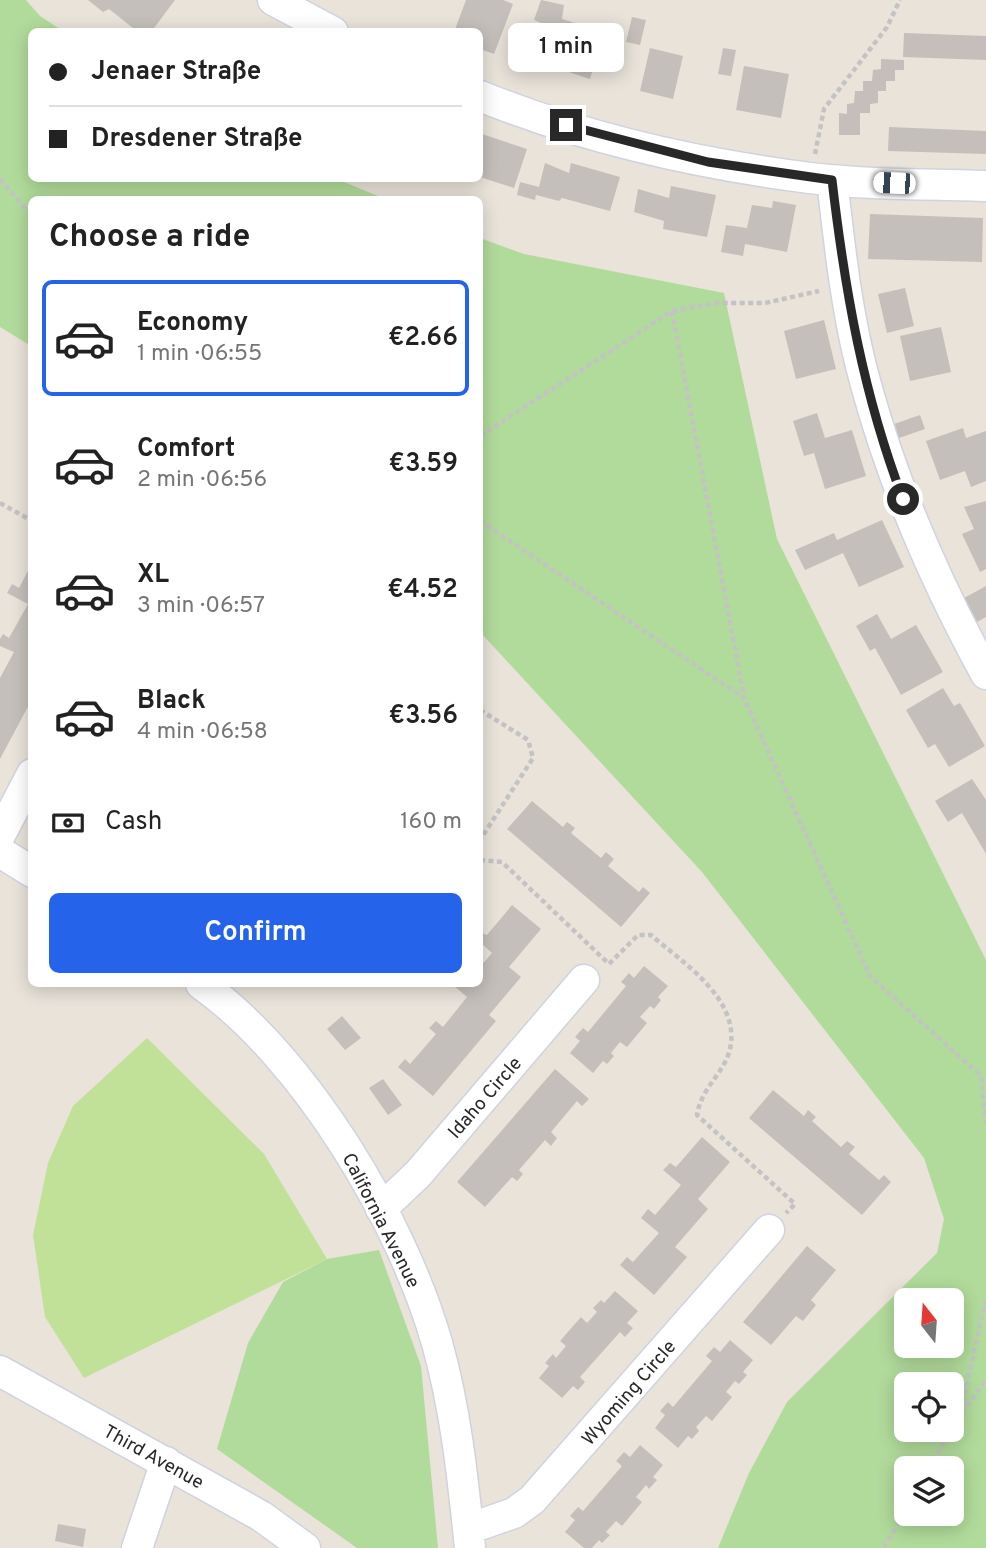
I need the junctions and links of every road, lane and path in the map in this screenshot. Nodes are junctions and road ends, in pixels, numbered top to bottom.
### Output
1 (273, 0) edge
2 (900, 0) edge
3 (326, 28) edge
4 (483, 97) edge
5 (823, 168) junction
6 (0, 179) edge
7 (986, 186) edge
8 (28, 211) edge
9 (844, 285) junction
10 (672, 311) junction
11 (483, 434) edge
12 (0, 503) edge
13 (28, 519) edge
14 (483, 523) edge
15 (986, 674) edge
16 (744, 698) junction
17 (483, 712) edge
18 (28, 782) edge
19 (0, 835) edge
20 (483, 835) edge
21 (0, 852) edge
22 (483, 860) edge
23 (28, 870) edge
24 (584, 980) dead end
25 (208, 987) edge
26 (986, 1123) edge
27 (381, 1209) junction
28 (769, 1230) joint
29 (986, 1300) edge
30 (0, 1371) edge
31 (986, 1380) edge
32 (964, 1398) edge
33 (964, 1407) edge
34 (166, 1462) junction
35 (896, 1526) edge
36 (469, 1539) edge
37 (137, 1548) edge
38 (305, 1548) edge
39 (884, 1548) edge

1 - 3 street
2 - 5 path
4 - 5 street
5 - 7 street
5 - 9 street
6 - 8 path
9 - 10 path
9 - 15 street
10 - 11 path
10 - 16 path
12 - 13 path
14 - 16 path
16 - 26 path
17 - 20 path
18 - 19 street
21 - 23 street
22 - 28 path
24 - 27 street, Idaho Circle
25 - 27 street, California Avenue
27 - 36 street, California Avenue
28 - 36 street, Wyoming Circle
29 - 32 path
30 - 34 street, Third Avenue
31 - 33 path
34 - 37 street
34 - 38 street, Third Avenue
35 - 39 path

